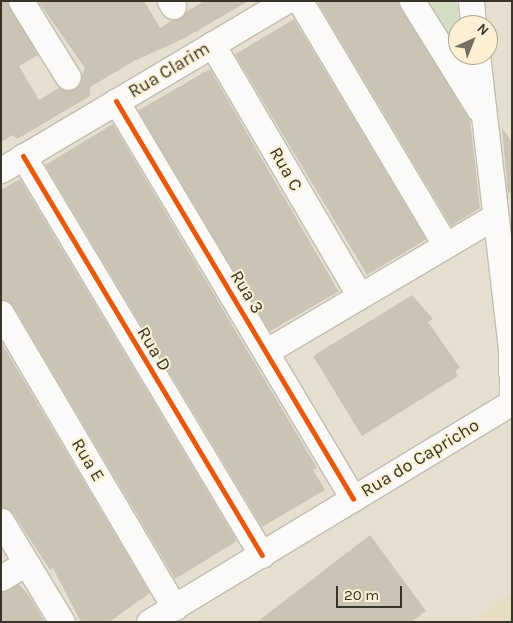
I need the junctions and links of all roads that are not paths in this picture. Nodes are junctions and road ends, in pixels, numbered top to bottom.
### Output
1 (21, 1) edge
2 (286, 1) edge
3 (300, 1) edge
4 (412, 1) edge
5 (471, 1) edge
6 (472, 15) edge
7 (212, 44) junction
8 (478, 65) edge
9 (68, 77) dead end
10 (116, 101) junction
11 (483, 115) junction
12 (23, 156) junction
13 (1, 170) edge
14 (494, 217) junction
15 (445, 244) junction
16 (359, 295) junction
17 (1, 313) edge
18 (512, 348) edge
19 (267, 351) junction
20 (512, 402) edge
21 (353, 499) junction
22 (1, 521) edge
23 (262, 555) junction
24 (26, 563) junction
25 (1, 578) edge
26 (175, 608) junction
27 (62, 622) edge
28 (149, 622) edge

1 - 9 street
2 - 7 street, Rua Clarim
3 - 15 street
4 - 11 street
5 - 6 street
7 - 10 street, Rua Clarim
7 - 16 street, Rua C
8 - 11 street
10 - 12 street, Rua Clarim
10 - 19 street, Rua 3
11 - 14 street
12 - 13 street, Rua Clarim
12 - 23 street, Rua D
14 - 15 street
14 - 18 street
15 - 16 street
16 - 19 street
17 - 26 street, Rua E
18 - 20 street
19 - 21 street, Rua 3
20 - 21 street, Rua do Capricho
21 - 23 street, Rua do Capricho
22 - 24 street
23 - 26 street, Rua do Capricho
24 - 25 street
24 - 27 street
26 - 28 street, Rua do Capricho

